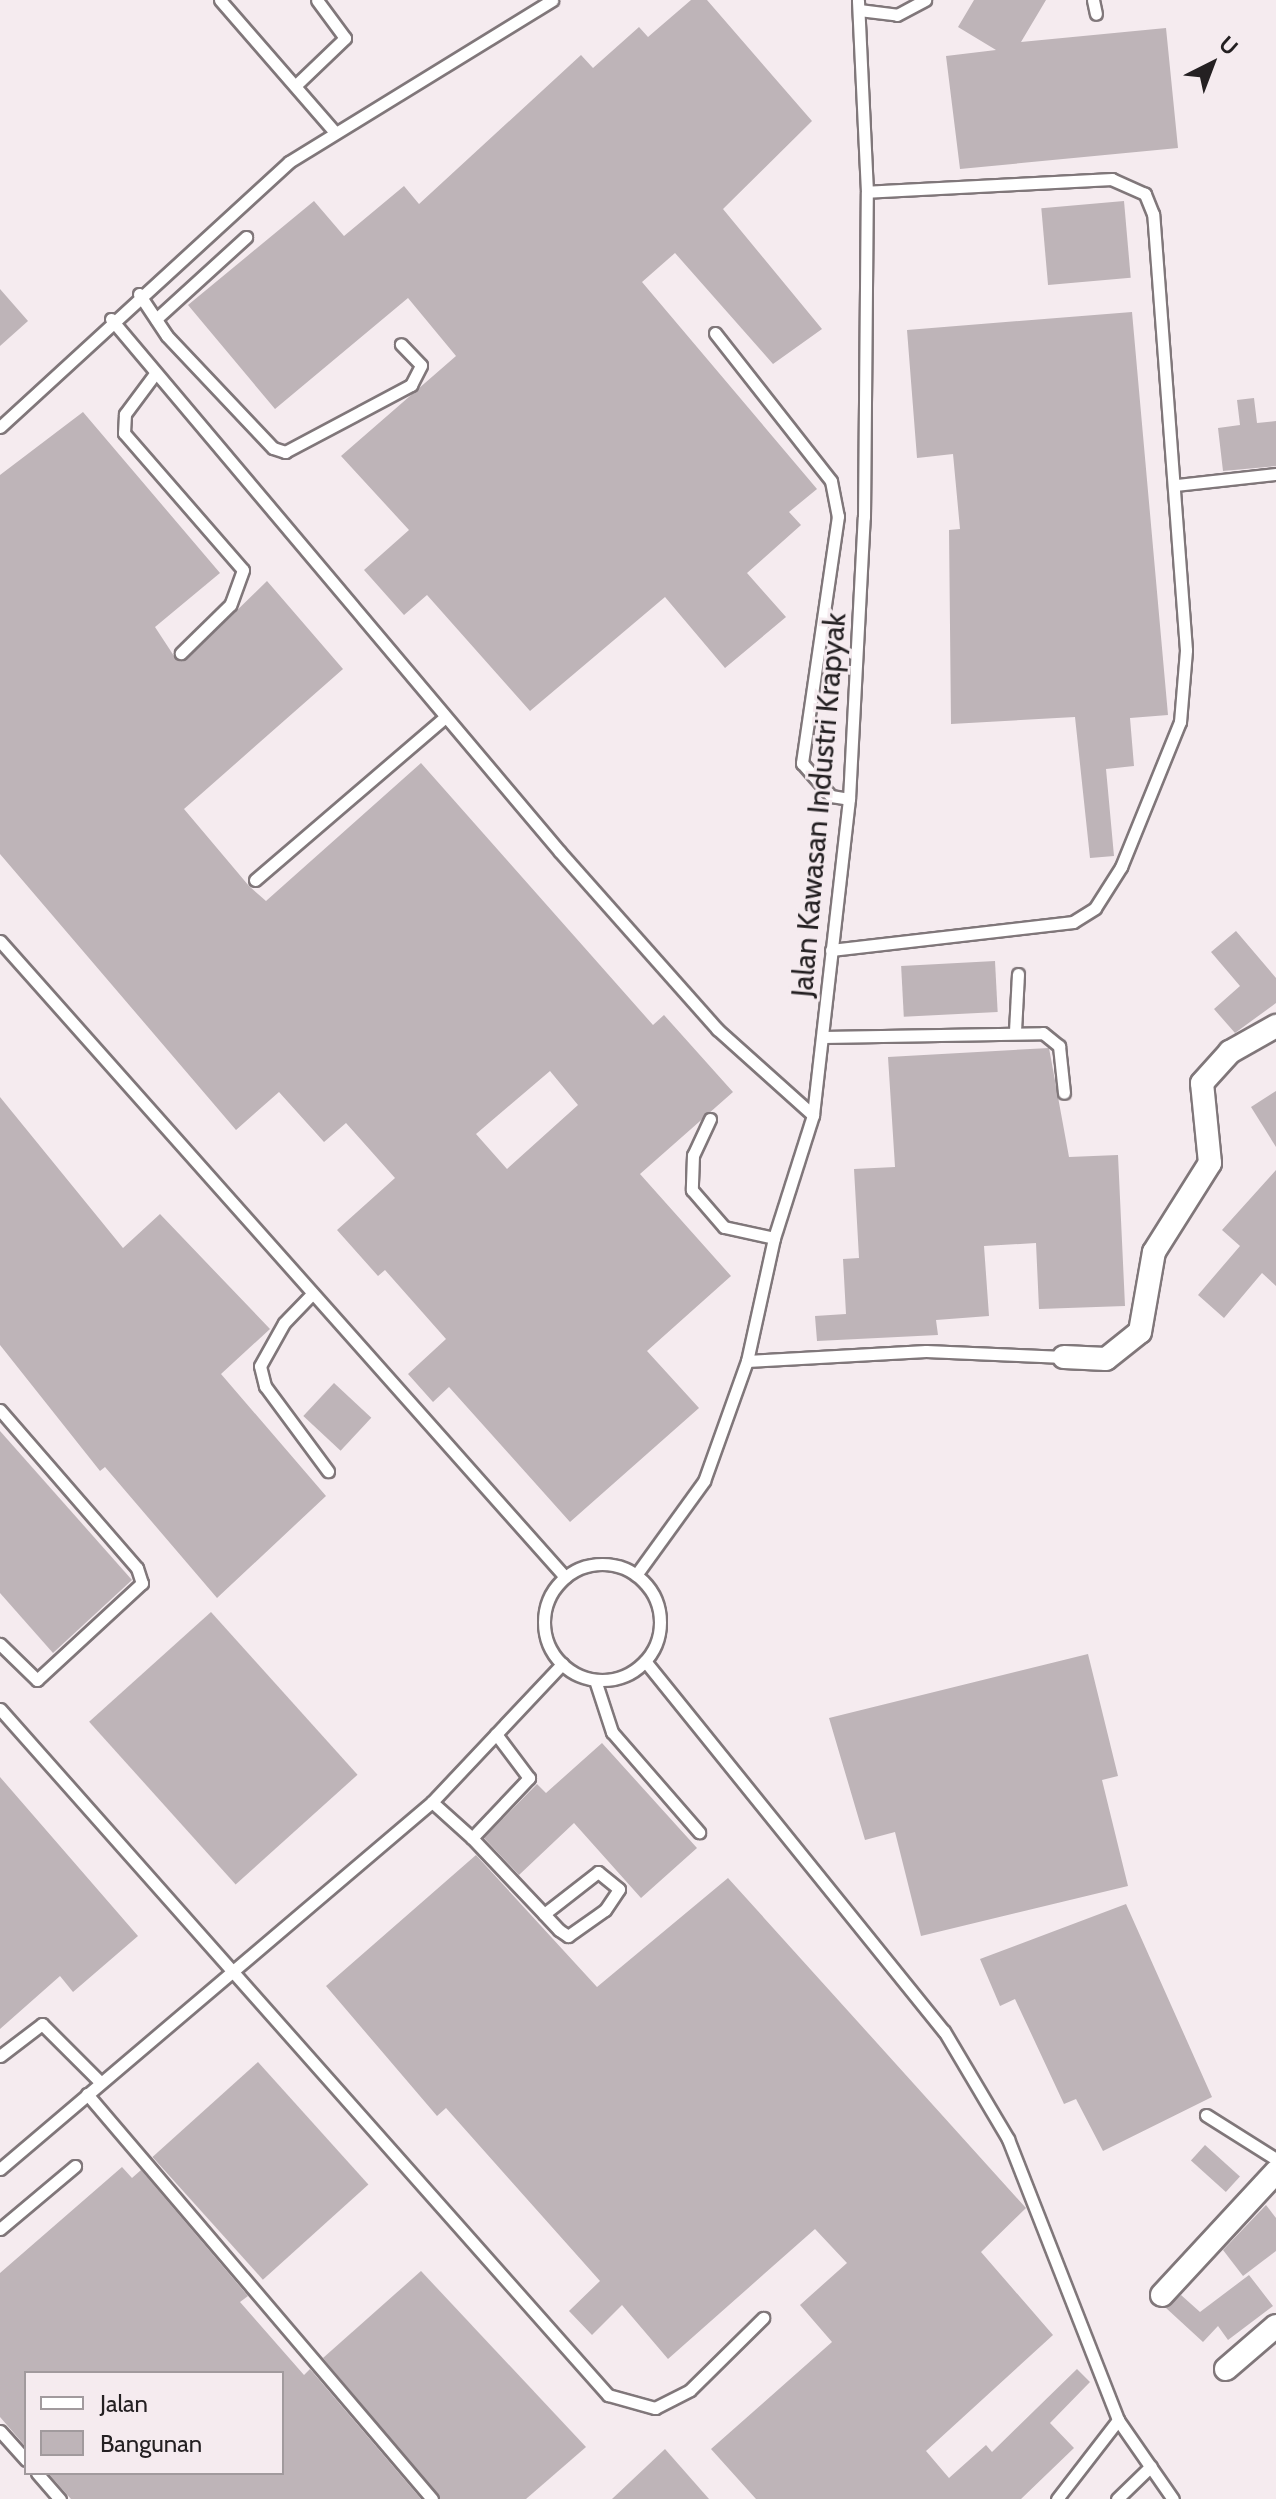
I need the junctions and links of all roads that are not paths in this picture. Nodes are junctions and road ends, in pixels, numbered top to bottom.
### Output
1 (220, 0) edge
2 (317, 0) edge
3 (552, 0) edge
4 (925, 0) edge
5 (1093, 0) edge
6 (858, 5) edge
7 (1096, 14) dead end
8 (296, 85) junction
9 (333, 130) junction
10 (867, 192) junction
11 (246, 237) dead end
12 (139, 294) junction
13 (111, 319) junction
14 (156, 319) junction
15 (715, 333) dead end
16 (401, 344) dead end
17 (154, 375) junction
18 (0, 427) edge
19 (1276, 474) edge
20 (1176, 485) junction
21 (181, 653) dead end
22 (444, 718) junction
23 (849, 799) junction
24 (255, 880) dead end
25 (0, 941) edge
26 (831, 950) junction
27 (1018, 974) dead end
28 (1276, 1026) edge
29 (1015, 1031) junction
30 (823, 1037) junction
31 (1064, 1093) dead end
32 (813, 1115) junction
33 (710, 1119) dead end
34 (774, 1238) junction
35 (310, 1296) junction
36 (1064, 1357) joint
37 (747, 1361) junction
38 (0, 1410) edge
39 (328, 1471) dead end
40 (636, 1575) junction
41 (565, 1577) junction
42 (0, 1644) edge
43 (645, 1661) junction
44 (562, 1664) junction
45 (595, 1680) junction
46 (0, 1709) edge
47 (496, 1734) junction
48 (432, 1802) junction
49 (699, 1832) dead end
50 (472, 1838) junction
51 (544, 1914) junction
52 (228, 1971) junction
53 (0, 2056) edge
54 (100, 2082) junction
55 (87, 2094) junction
56 (1206, 2115) dead end
57 (1276, 2159) edge
58 (75, 2166) dead end
59 (0, 2169) edge
60 (1276, 2172) edge
61 (0, 2229) edge
62 (1162, 2295) dead end
63 (763, 2318) dead end
64 (1276, 2326) edge
65 (1226, 2369) dead end
66 (1118, 2420) junction
67 (0, 2431) edge
68 (24, 2458) edge
69 (1151, 2466) junction
70 (39, 2475) edge
71 (60, 2499) edge
72 (432, 2499) edge
73 (1057, 2499) edge
74 (1117, 2499) edge
75 (1173, 2499) edge

1 - 8 lane
2 - 8 lane
3 - 9 lane
4 - 6 lane
5 - 7 lane
6 - 10 lane, Jalan Kawasan Industri Krapyak
8 - 9 lane
9 - 12 lane
10 - 20 lane
10 - 23 lane, Jalan Kawasan Industri Krapyak
11 - 14 lane
12 - 13 lane
12 - 14 lane
13 - 17 lane
13 - 18 lane
14 - 16 lane
15 - 23 lane
17 - 21 lane
17 - 22 lane
19 - 20 lane
20 - 26 lane
22 - 24 lane
22 - 32 lane
23 - 26 lane, Jalan Kawasan Industri Krapyak
25 - 35 lane
26 - 30 lane, Jalan Kawasan Industri Krapyak
27 - 29 lane
28 - 36 street
29 - 30 lane
29 - 31 lane
30 - 32 lane, Jalan Kawasan Industri Krapyak
32 - 34 lane, Jalan Kawasan Industri Krapyak
33 - 34 lane
34 - 37 lane, Jalan Kawasan Industri Krapyak
35 - 39 lane
35 - 41 lane
36 - 37 lane
37 - 40 lane, Jalan Kawasan Industri Krapyak
38 - 42 lane
40 - 41 lane
40 - 43 lane
41 - 44 lane
43 - 45 lane
43 - 66 lane
44 - 45 lane
44 - 47 lane
45 - 49 lane
46 - 52 lane
47 - 48 lane
47 - 50 lane
48 - 50 lane
48 - 52 lane
50 - 51 lane
51 - 51 lane
52 - 54 lane
52 - 63 lane
53 - 54 lane
54 - 55 lane
55 - 59 lane
55 - 72 lane
56 - 57 lane
58 - 61 lane
60 - 62 street
64 - 65 street
66 - 69 lane
66 - 73 lane
67 - 68 lane
69 - 74 lane
69 - 75 lane
70 - 71 lane

